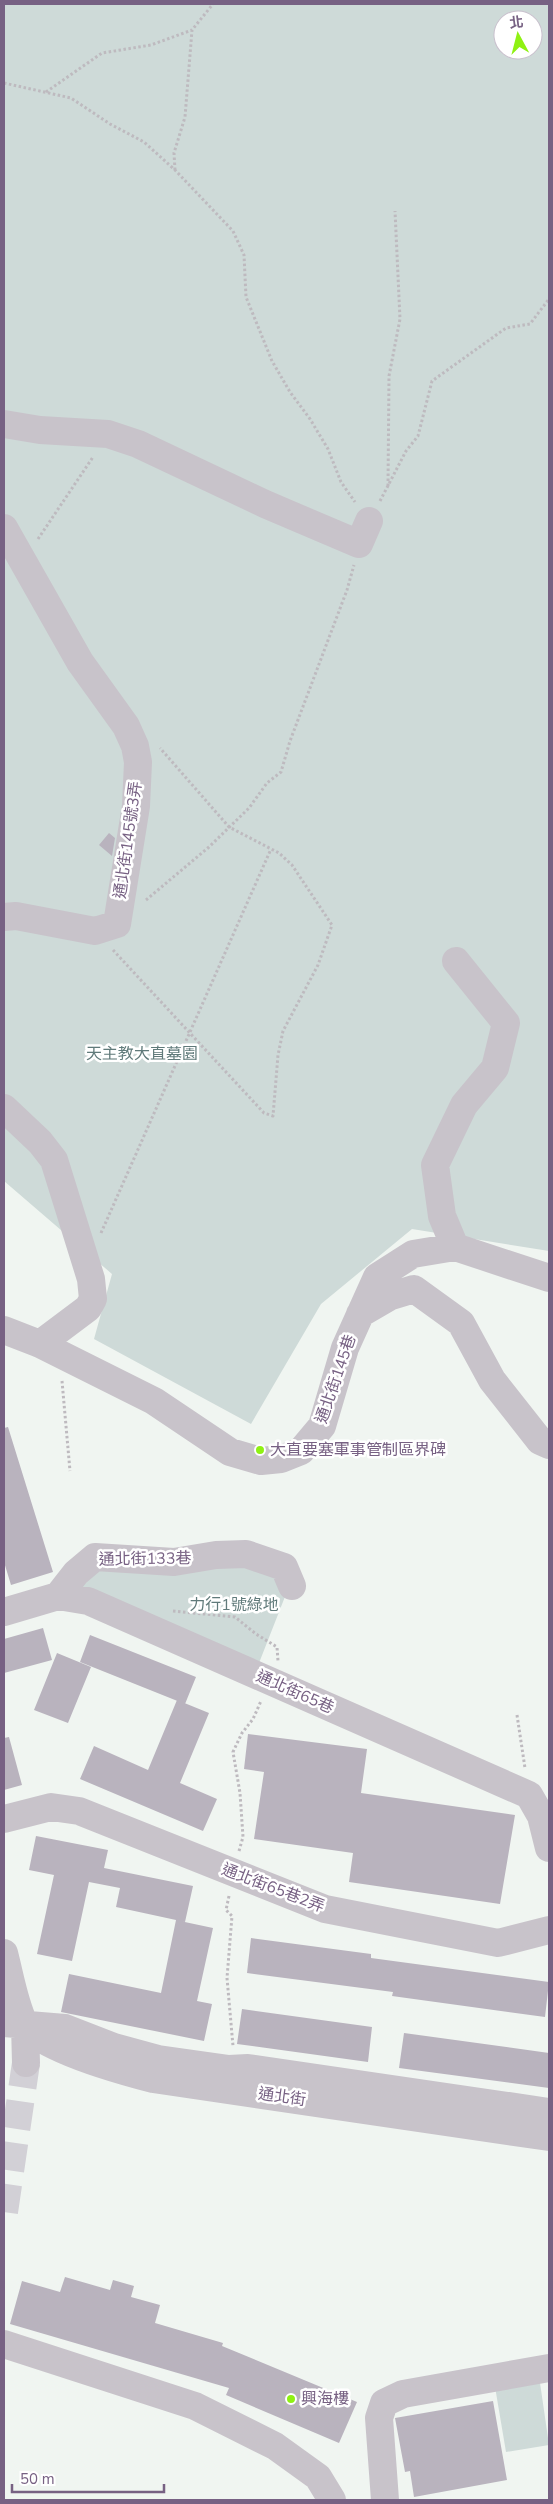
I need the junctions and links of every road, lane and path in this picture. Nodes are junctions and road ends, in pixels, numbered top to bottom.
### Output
1 (213, 4) edge
2 (192, 30) junction
3 (4, 84) edge
4 (46, 92) junction
5 (175, 170) junction
6 (394, 211) dead end
7 (549, 299) edge
8 (4, 424) edge
9 (108, 434) junction
10 (388, 487) junction
11 (4, 528) edge
12 (364, 532) junction
13 (21, 555) junction
14 (157, 745) dead end
15 (229, 827) junction
16 (271, 849) junction
17 (145, 900) dead end
18 (4, 917) edge
19 (95, 931) junction
20 (456, 961) dead end
21 (190, 1031) junction
22 (4, 1108) edge
23 (455, 1247) junction
24 (87, 1265) junction
25 (549, 1278) edge
26 (360, 1314) junction
27 (4, 1330) edge
28 (49, 1349) junction
29 (549, 1445) edge
30 (70, 1471) dead end
31 (292, 1586) dead end
32 (58, 1596) junction
33 (170, 1611) dead end
34 (4, 1612) edge
35 (270, 1681) junction
36 (517, 1714) dead end
37 (529, 1795) junction
38 (4, 1819) edge
39 (549, 1848) edge
40 (234, 1873) junction
41 (549, 1930) edge
42 (4, 1953) edge
43 (14, 2024) edge
44 (26, 2063) tunnel mouth
45 (229, 2068) junction
46 (549, 2112) edge
47 (549, 2137) edge
48 (4, 2344) edge
49 (549, 2368) edge
50 (332, 2500) edge
51 (385, 2500) edge

1 - 2 path
2 - 4 path
2 - 5 path
3 - 4 path
4 - 5 path
5 - 12 path
6 - 10 path
7 - 10 path
8 - 9 street
9 - 12 street
9 - 13 path
10 - 12 path
11 - 13 street, 通北街145號3弄
12 - 15 path
13 - 19 street, 通北街145號3弄
14 - 15 path
15 - 16 path
15 - 17 path
16 - 21 path
16 - 21 path
18 - 19 street
19 - 21 path
20 - 23 street
21 - 24 path
22 - 24 street
23 - 25 street, 通北街145巷
23 - 26 street, 通北街145巷
24 - 28 street
26 - 28 street, 通北街145巷
26 - 29 street
27 - 28 street, 通北街145巷
28 - 30 path
31 - 32 street, 通北街133巷
32 - 34 street, 通北街65巷
32 - 35 street, 通北街65巷
33 - 35 path
35 - 37 street, 通北街65巷
35 - 40 path
36 - 37 path
37 - 39 street
38 - 40 street, 通北街65巷2弄
40 - 41 street, 通北街65巷2弄
40 - 45 path
42 - 43 street
43 - 44 street
43 - 45 street, 通北街
43 - 47 street, 通北街
45 - 46 street, 通北街
48 - 50 street
49 - 51 street

